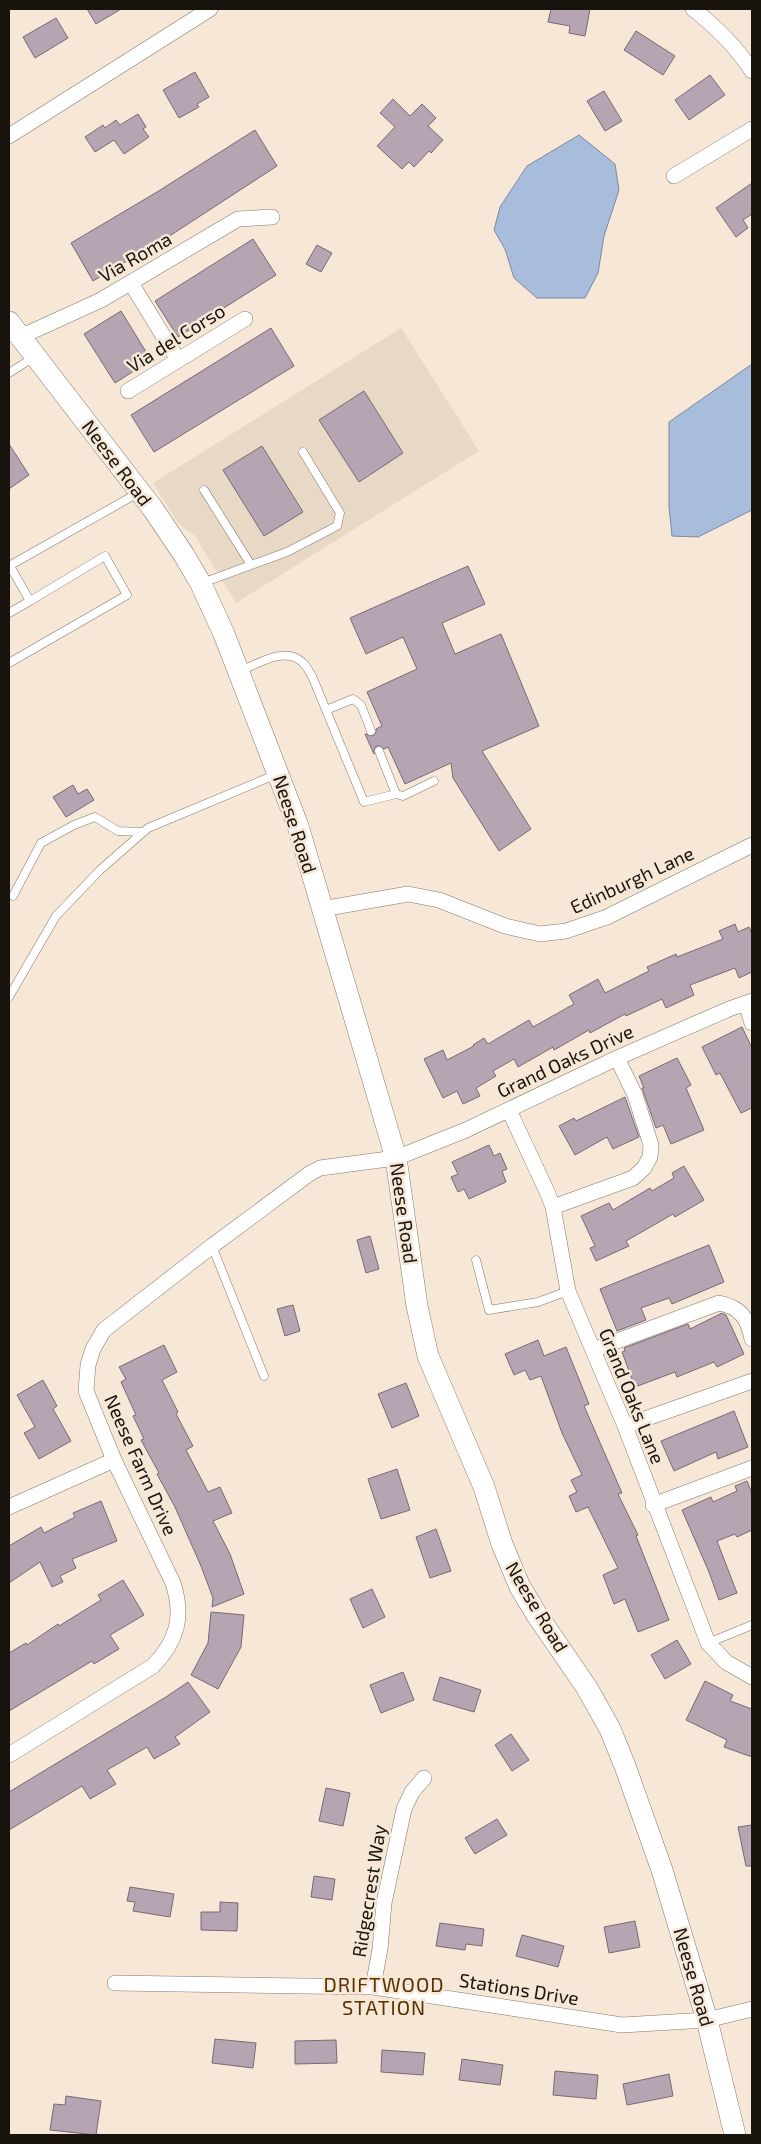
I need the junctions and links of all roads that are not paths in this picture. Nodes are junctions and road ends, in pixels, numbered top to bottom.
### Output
1 (210, 9) edge
2 (693, 9) edge
3 (752, 71) edge
4 (752, 129) edge
5 (9, 136) edge
6 (674, 176) dead end
7 (272, 217) dead end
8 (131, 283) junction
9 (245, 319) dead end
10 (14, 330) edge
11 (34, 357) junction
12 (178, 360) junction
13 (9, 373) edge
14 (128, 391) dead end
15 (303, 452) dead end
16 (204, 490) dead end
17 (139, 492) junction
18 (251, 565) junction
19 (10, 566) edge
20 (201, 584) junction
21 (30, 601) junction
22 (9, 613) edge
23 (9, 663) edge
24 (239, 671) junction
25 (326, 710) junction
26 (371, 731) dead end
27 (379, 751) dead end
28 (278, 774) junction
29 (434, 781) dead end
30 (396, 794) junction
31 (143, 832) junction
32 (752, 845) edge
33 (13, 896) dead end
34 (322, 909) junction
35 (9, 997) edge
36 (749, 1002) edge
37 (752, 1023) edge
38 (617, 1058) junction
39 (509, 1110) junction
40 (396, 1158) junction
41 (553, 1208) junction
42 (212, 1246) junction
43 (476, 1260) dead end
44 (568, 1291) junction
45 (752, 1339) edge
46 (593, 1350) junction
47 (264, 1376) dead end
48 (752, 1381) edge
49 (625, 1426) junction
50 (114, 1460) junction
51 (752, 1468) edge
52 (653, 1504) junction
53 (9, 1506) edge
54 (752, 1624) edge
55 (708, 1642) junction
56 (752, 1677) edge
57 (9, 1754) edge
58 (424, 1778) dead end
59 (115, 1983) dead end
60 (373, 1987) junction
61 (752, 2009) edge
62 (707, 2020) junction
63 (735, 2135) edge

1 - 5 street
2 - 3 street
4 - 6 street
7 - 8 street, Via Roma
8 - 10 street, Via Roma
8 - 12 street
9 - 12 street, Via del Corso
10 - 11 street, Neese Road
11 - 13 lane
11 - 17 street, Neese Road
12 - 14 street, Via del Corso
15 - 18 lane
16 - 18 lane
17 - 19 lane
17 - 20 street, Neese Road
18 - 20 lane
19 - 21 lane
20 - 24 street, Neese Road
21 - 22 lane
21 - 23 lane
24 - 25 lane
24 - 28 street, Neese Road
25 - 26 lane
25 - 30 lane
27 - 30 lane
28 - 31 lane
28 - 34 street, Neese Road
29 - 30 lane
31 - 33 lane
31 - 35 lane
32 - 34 street, Edinburgh Lane
34 - 40 street, Neese Road
36 - 37 street
36 - 38 street, Grand Oaks Drive
38 - 39 street, Grand Oaks Drive
38 - 41 street
39 - 40 street, Grand Oaks Drive
39 - 41 street, Grand Oaks Lane
40 - 42 street, Neese Farm Drive
40 - 62 street, Neese Road
41 - 44 street, Grand Oaks Lane
42 - 47 lane
42 - 50 street, Neese Farm Drive
43 - 44 lane
44 - 46 street, Grand Oaks Lane
45 - 46 street
46 - 49 street, Grand Oaks Lane
48 - 49 street
49 - 52 street, Grand Oaks Lane
50 - 53 street
50 - 57 street, Neese Farm Drive
51 - 52 street
52 - 55 street, Grand Oaks Lane
54 - 55 lane
55 - 56 street, Grand Oaks Lane
58 - 60 street, Ridgecrest Way
59 - 60 street, Stations Drive
60 - 62 street, Stations Drive
61 - 62 street, Stations Drive
62 - 63 street, Neese Road

